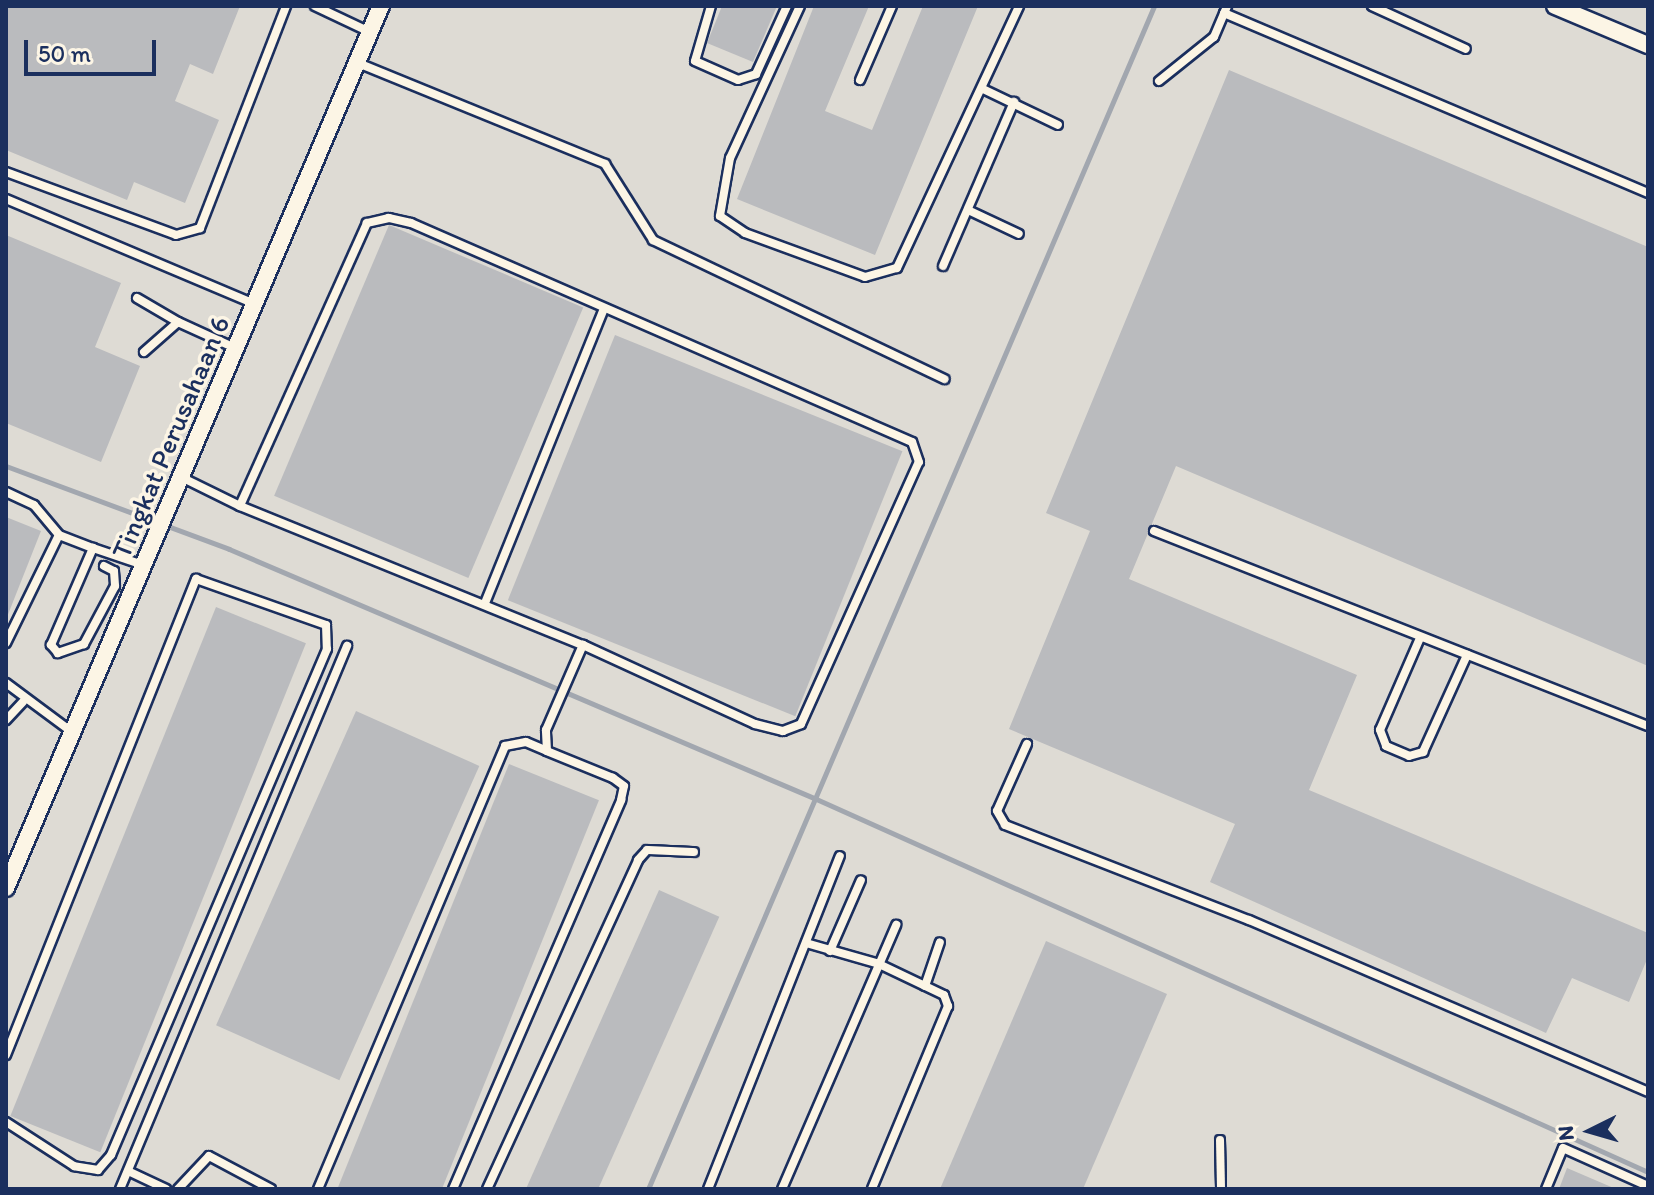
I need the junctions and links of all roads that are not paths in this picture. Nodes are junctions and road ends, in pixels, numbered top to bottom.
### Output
1 (286, 6) edge
2 (315, 6) edge
3 (381, 6) edge
4 (711, 6) edge
5 (787, 6) edge
6 (800, 6) edge
7 (892, 6) edge
8 (1019, 6) edge
9 (1372, 6) edge
10 (1555, 6) edge
11 (1225, 9) edge
12 (370, 33) junction
13 (1648, 45) edge
14 (1466, 49) dead end
15 (358, 63) junction
16 (860, 80) dead end
17 (1159, 81) dead end
18 (983, 89) junction
19 (1014, 102) junction
20 (1058, 125) dead end
21 (6, 172) edge
22 (1648, 193) edge
23 (6, 199) edge
24 (968, 210) junction
25 (1019, 234) dead end
26 (943, 266) dead end
27 (137, 298) dead end
28 (255, 304) junction
29 (604, 308) junction
30 (178, 322) junction
31 (236, 348) junction
32 (144, 352) dead end
33 (945, 379) dead end
34 (181, 477) junction
35 (6, 492) edge
36 (240, 506) junction
37 (1154, 531) dead end
38 (59, 535) junction
39 (93, 548) junction
40 (144, 565) junction
41 (104, 566) dead end
42 (485, 603) junction
43 (1420, 638) junction
44 (6, 643) edge
45 (583, 645) junction
46 (347, 646) dead end
47 (1467, 655) junction
48 (6, 683) edge
49 (23, 702) junction
50 (6, 720) edge
51 (1648, 726) edge
52 (72, 732) junction
53 (1027, 744) dead end
54 (547, 751) junction
55 (694, 852) dead end
56 (840, 856) dead end
57 (861, 880) dead end
58 (6, 888) edge
59 (896, 925) dead end
60 (940, 942) dead end
61 (806, 943) junction
62 (830, 951) junction
63 (879, 964) junction
64 (925, 986) junction
65 (6, 1055) edge
66 (1648, 1092) edge
67 (6, 1122) edge
68 (1220, 1140) dead end
69 (128, 1171) junction
70 (1648, 1186) edge
71 (120, 1189) edge
72 (166, 1189) edge
73 (178, 1189) edge
74 (271, 1189) edge
75 (318, 1189) edge
76 (453, 1189) edge
77 (487, 1189) edge
78 (708, 1189) edge
79 (782, 1189) edge
80 (872, 1189) edge
81 (1221, 1189) edge
82 (1546, 1189) edge

1 - 21 lane
2 - 12 lane
3 - 12 street, Tingkat Perusahaan 6
4 - 5 lane
6 - 18 lane
7 - 16 lane
8 - 18 lane
9 - 14 lane
10 - 13 street
11 - 17 lane
11 - 22 lane
12 - 15 street, Tingkat Perusahaan 6
15 - 28 street, Tingkat Perusahaan 6
15 - 33 lane
18 - 19 lane
19 - 20 lane
19 - 24 lane
23 - 28 lane
24 - 25 lane
24 - 26 lane
27 - 30 lane
28 - 31 street, Tingkat Perusahaan 6
29 - 36 lane
29 - 42 lane
29 - 45 lane
30 - 31 lane
30 - 32 lane
31 - 34 street, Tingkat Perusahaan 6
34 - 36 lane
34 - 40 street, Tingkat Perusahaan 6
35 - 38 lane
36 - 42 lane
37 - 43 lane
38 - 39 lane
38 - 44 lane
39 - 40 lane
39 - 41 lane
40 - 52 street, Tingkat Perusahaan 6
42 - 45 lane
43 - 47 lane
43 - 47 lane
45 - 54 lane
46 - 69 lane
47 - 51 lane
48 - 49 lane
49 - 50 lane
49 - 52 lane
52 - 58 street, Tingkat Perusahaan 6
53 - 66 lane
54 - 75 lane
54 - 76 lane
55 - 77 lane
56 - 61 lane
57 - 62 lane
59 - 63 lane
60 - 64 lane
61 - 62 lane
61 - 78 lane
62 - 63 lane
63 - 64 lane
63 - 79 lane
64 - 80 lane
65 - 67 lane
68 - 81 lane
69 - 71 lane
69 - 72 lane
70 - 82 lane
73 - 74 lane

